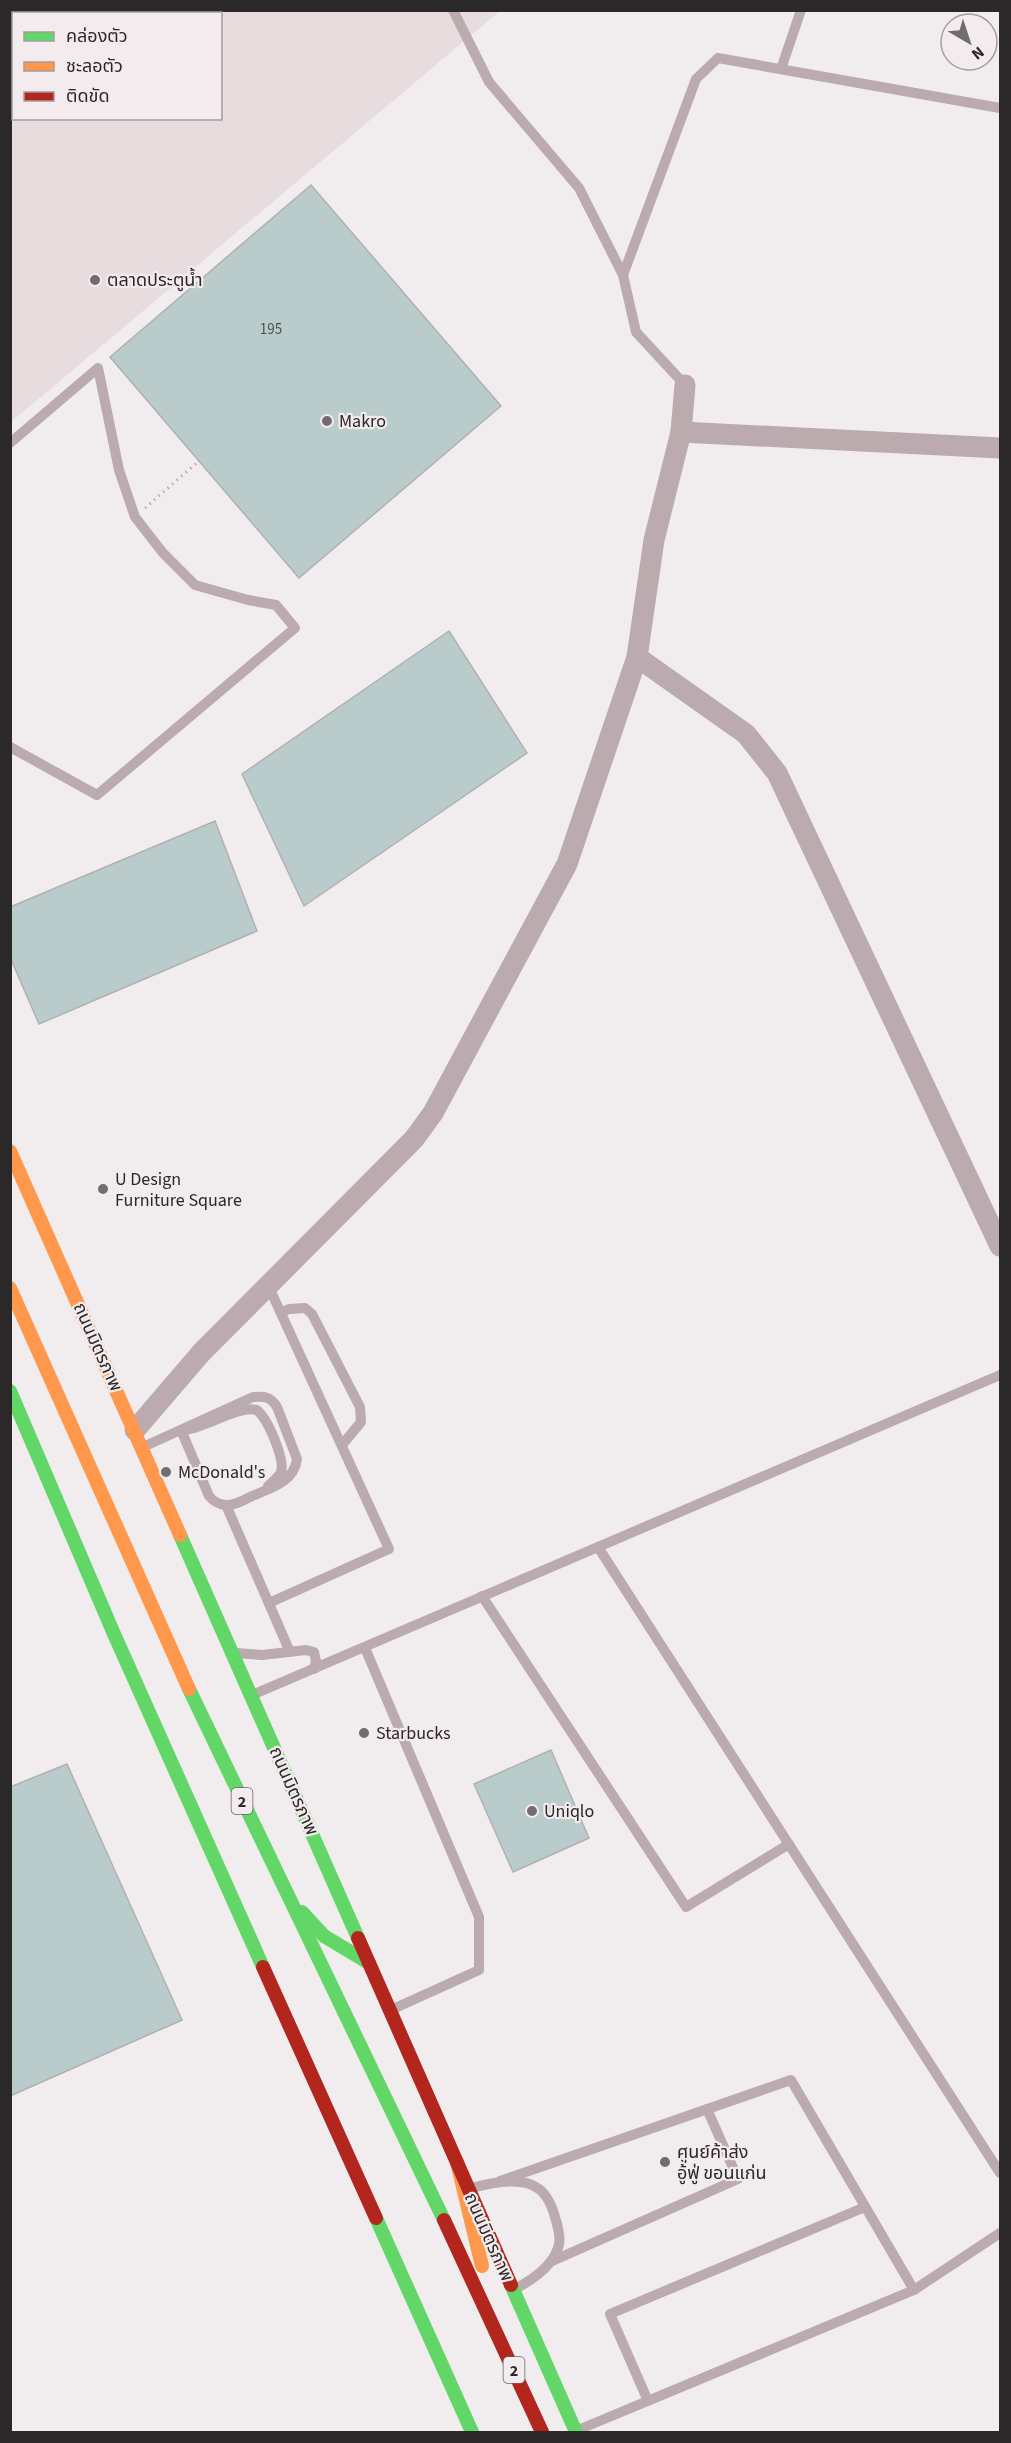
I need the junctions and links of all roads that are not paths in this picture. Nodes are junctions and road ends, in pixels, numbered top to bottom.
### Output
1 (453, 10) edge
2 (801, 10) edge
3 (781, 69) junction
4 (1000, 108) edge
5 (623, 275) junction
6 (685, 386) joint
7 (681, 432) junction
8 (10, 443) edge
9 (1000, 448) edge
10 (637, 657) junction
11 (10, 747) edge
12 (10, 1151) edge
13 (1000, 1246) edge
14 (268, 1285) junction
15 (10, 1288) edge
16 (282, 1312) junction
17 (1000, 1375) edge
18 (10, 1391) edge
19 (181, 1430) junction
20 (139, 1438) junction
21 (342, 1445) junction
22 (261, 1492) junction
23 (226, 1505) junction
24 (598, 1547) junction
25 (482, 1596) junction
26 (269, 1603) junction
27 (365, 1648) junction
28 (233, 1652) junction
29 (290, 1652) junction
30 (314, 1669) junction
31 (251, 1695) junction
32 (789, 1844) junction
33 (285, 1892) junction
34 (369, 1963) junction
35 (390, 2010) junction
36 (707, 2109) junction
37 (457, 2162) junction
38 (1000, 2173) edge
39 (500, 2181) junction
40 (469, 2189) junction
41 (865, 2207) junction
42 (1000, 2234) edge
43 (550, 2262) junction
44 (513, 2290) junction
45 (914, 2290) junction
46 (424, 2329) junction
47 (498, 2333) junction
48 (648, 2401) junction
49 (576, 2432) edge
50 (458, 2433) edge
51 (472, 2433) edge
52 (542, 2433) edge

1 - 5 lane
2 - 3 lane
3 - 4 lane
3 - 5 lane
5 - 6 lane
6 - 7 street
7 - 9 street
7 - 10 street
8 - 11 lane
10 - 13 street
10 - 14 street
12 - 20 main road, ถนนมิตรภาพ / 2
14 - 16 lane
14 - 20 street
15 - 33 main road, ถนนมิตรภาพ / 2
16 - 21 lane
16 - 21 lane
17 - 24 lane
18 - 46 main road
19 - 20 lane
19 - 22 lane
19 - 22 lane
19 - 23 lane
20 - 28 main road, ถนนมิตรภาพ / 2
21 - 26 lane
22 - 23 lane
23 - 26 lane
24 - 25 lane
24 - 32 lane
25 - 27 lane
25 - 32 lane
26 - 29 lane
27 - 30 lane
27 - 35 lane
28 - 29 lane
28 - 31 main road, ถนนมิตรภาพ / 2
29 - 30 lane
30 - 31 lane
31 - 34 main road, ถนนมิตรภาพ / 2
32 - 38 lane
33 - 34 main road
33 - 47 main road, ถนนมิตรภาพ / 2
34 - 35 main road, ถนนมิตรภาพ / 2
35 - 37 main road, ถนนมิตรภาพ / 2
36 - 39 lane
36 - 41 lane
36 - 43 lane
37 - 40 main road, ถนนมิตรภาพ / 2
37 - 47 main road
39 - 40 lane
39 - 43 lane
40 - 44 main road, ถนนมิตรภาพ / 2
41 - 45 lane
41 - 48 lane
42 - 45 lane
43 - 44 lane
44 - 49 main road, ถนนมิตรภาพ / 2
45 - 48 lane
46 - 50 main road
46 - 51 main road
47 - 52 main road, ถนนมิตรภาพ / 2
48 - 49 lane

